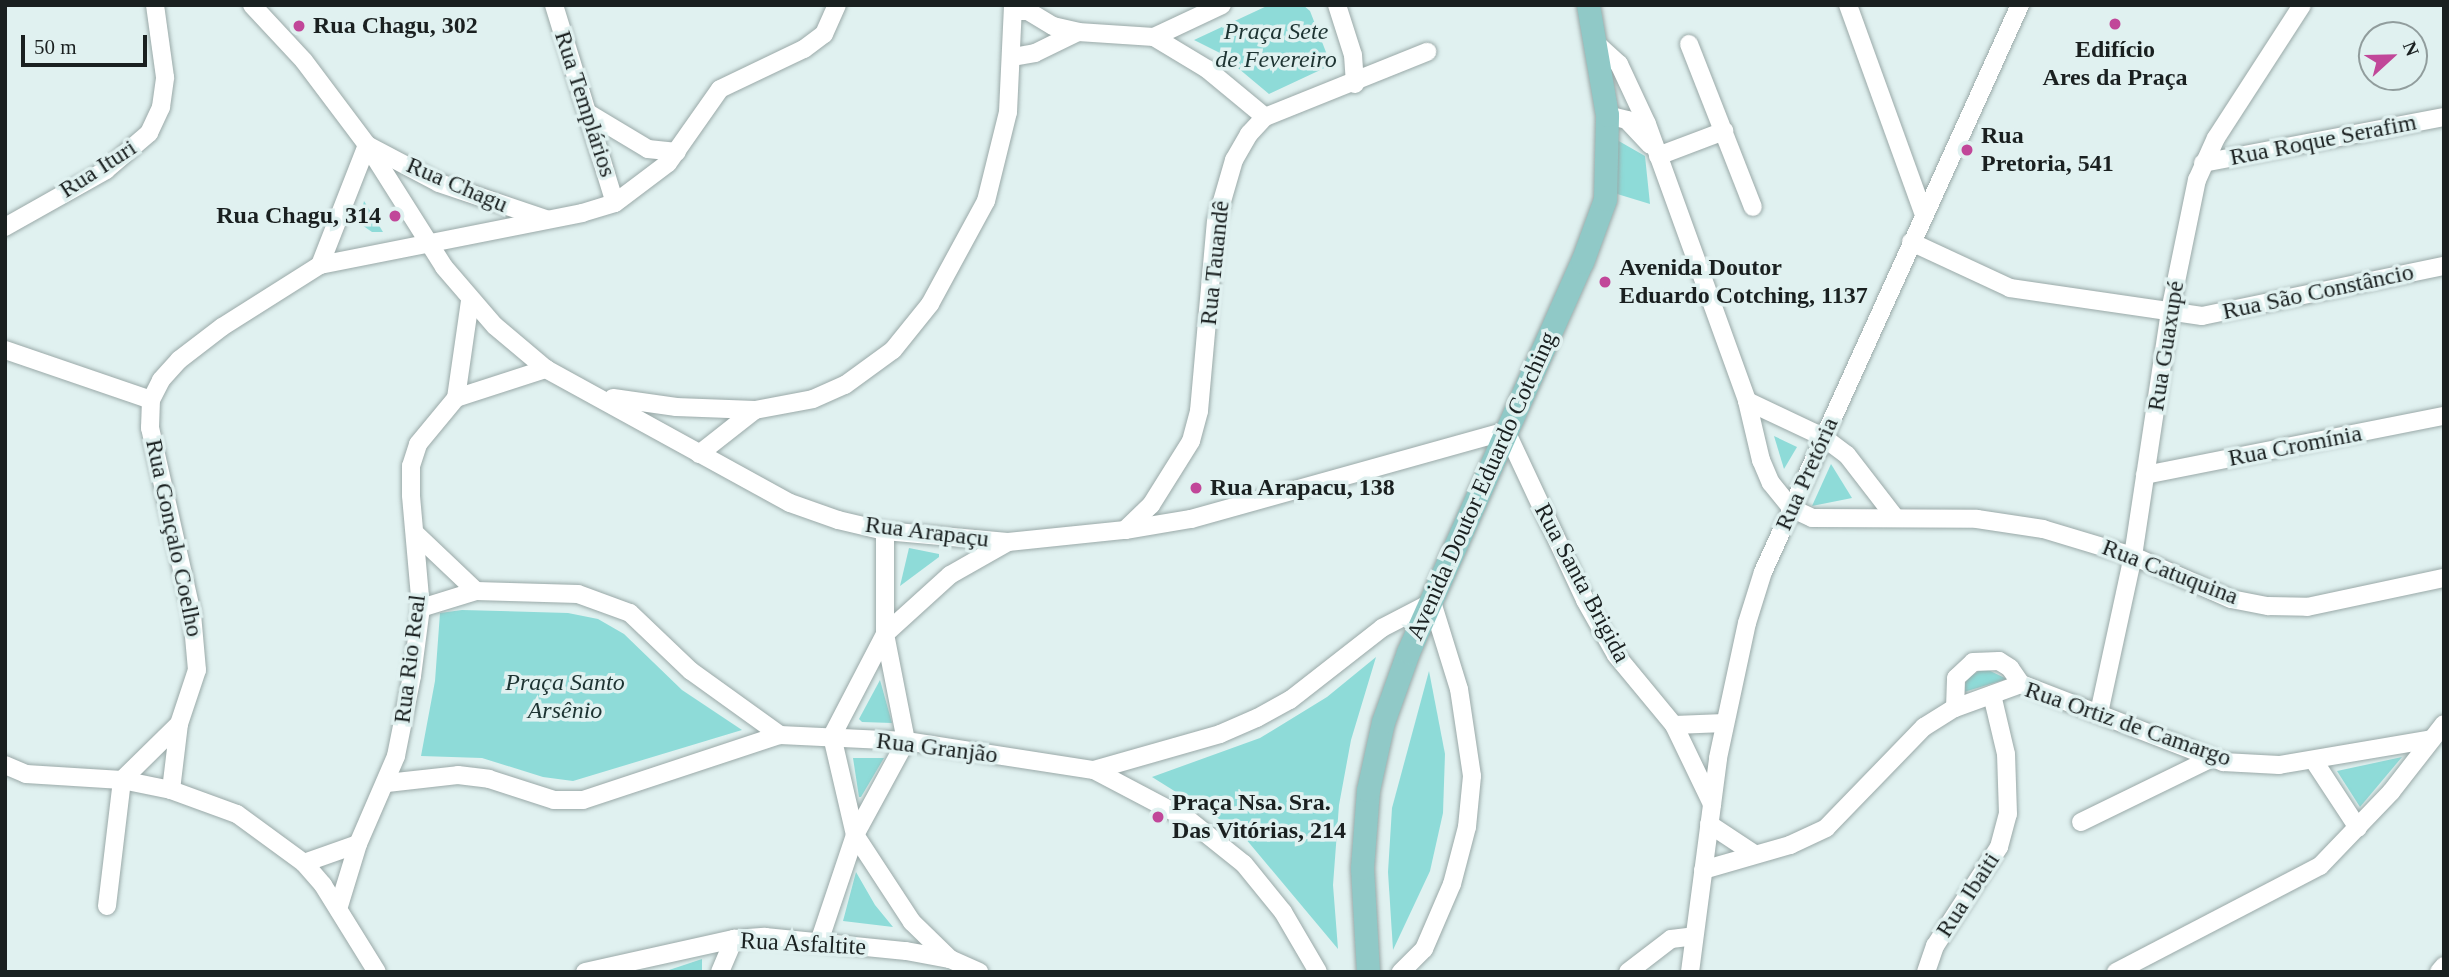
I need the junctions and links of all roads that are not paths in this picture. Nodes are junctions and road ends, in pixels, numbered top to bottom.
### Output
1 (155, 5) edge
2 (251, 5) edge
3 (554, 5) edge
4 (837, 5) edge
5 (1222, 5) edge
6 (1337, 5) edge
7 (1588, 5) edge
8 (1847, 5) edge
9 (2020, 5) edge
10 (2302, 5) edge
11 (1013, 8) edge
12 (1040, 19) junction
13 (1078, 32) junction
14 (1154, 37) junction
15 (1689, 44) dead end
16 (1041, 46) junction
17 (1599, 46) junction
18 (1427, 52) dead end
19 (1013, 57) junction
20 (1355, 84) junction
21 (588, 113) junction
22 (1607, 115) junction
23 (1265, 117) junction
24 (2444, 117) edge
25 (1724, 131) junction
26 (367, 145) junction
27 (677, 152) junction
28 (1658, 156) junction
29 (2203, 163) junction
30 (615, 203) junction
31 (1753, 207) dead end
32 (1924, 215) junction
33 (549, 220) junction
34 (5, 228) edge
35 (1911, 242) junction
36 (429, 243) junction
37 (320, 265) junction
38 (2444, 267) edge
39 (470, 301) junction
40 (2170, 311) junction
41 (5, 349) edge
42 (546, 369) junction
43 (596, 394) junction
44 (456, 398) junction
45 (151, 400) junction
46 (1747, 401) junction
47 (755, 410) junction
48 (2444, 416) edge
49 (1506, 431) junction
50 (1823, 437) junction
51 (699, 454) junction
52 (2146, 475) junction
53 (1791, 508) junction
54 (1895, 517) junction
55 (1125, 530) junction
56 (885, 531) junction
57 (417, 536) junction
58 (1008, 542) junction
59 (2133, 556) junction
60 (2444, 578) edge
61 (476, 591) junction
62 (1432, 602) junction
63 (421, 608) junction
64 (885, 634) junction
65 (2021, 684) junction
66 (1992, 695) junction
67 (1955, 708) junction
68 (2099, 713) junction
69 (1726, 723) junction
70 (179, 724) junction
71 (2444, 724) edge
72 (1674, 725) junction
73 (780, 735) junction
74 (832, 736) junction
75 (2432, 739) junction
76 (906, 741) junction
77 (2212, 758) junction
78 (2315, 761) junction
79 (5, 765) edge
80 (1094, 770) junction
81 (122, 780) junction
82 (387, 783) junction
83 (171, 790) junction
84 (1712, 804) junction
85 (2081, 822) dead end
86 (1709, 824) junction
87 (2358, 828) junction
88 (855, 835) junction
89 (358, 844) junction
90 (1753, 853) junction
91 (304, 863) junction
92 (1703, 870) junction
93 (107, 906) dead end
94 (339, 906) junction
95 (1694, 936) junction
96 (734, 939) junction
97 (819, 942) junction
98 (950, 959) junction
99 (2444, 966) edge
100 (631, 967) edge
101 (1641, 969) edge
102 (1318, 970) edge
103 (377, 972) edge
104 (585, 972) edge
105 (720, 972) edge
106 (979, 972) edge
107 (1368, 972) edge
108 (1401, 972) edge
109 (1690, 972) edge
110 (1926, 972) edge
111 (2116, 972) edge
112 (2439, 972) edge

1 - 34 street, Rua Ituri
2 - 26 street, Rua Chagu
3 - 21 street, Rua Templários
4 - 27 street, Rua Chagu
5 - 14 street
6 - 20 street
7 - 17 main road, Avenida Doutor Eduardo Cotching
8 - 32 street
9 - 32 street, Rua Pretória
10 - 29 street, Rua Guaxupé
11 - 12 street
11 - 19 street
12 - 13 street
12 - 16 street
13 - 14 street
13 - 16 street
14 - 23 street
15 - 25 street
16 - 19 street
17 - 22 main road, Avenida Doutor Eduardo Cotching
17 - 28 street
18 - 20 street
19 - 47 street
20 - 23 street
21 - 27 street
21 - 30 street, Rua Templários
22 - 28 street
22 - 49 main road, Avenida Doutor Eduardo Cotching
23 - 55 street, Rua Tauandê
24 - 29 street, Rua Roque Serafim
25 - 28 street
25 - 31 street
26 - 33 street, Rua Chagu
26 - 36 street, Rua Chagu
26 - 37 street
27 - 30 street, Rua Chagu
28 - 46 street
29 - 40 street, Rua Guaxupé
30 - 33 street, Rua Chagu
32 - 35 street, Rua Pretória
33 - 36 street, Rua Chagu
35 - 40 street, Rua São Constâncio
35 - 50 street, Rua Pretória
36 - 37 street
36 - 39 street, Rua Arapaçu
37 - 45 street
38 - 40 street, Rua São Constâncio
39 - 42 street, Rua Arapaçu
39 - 44 street
40 - 52 street, Rua Guaxupé
41 - 45 street
42 - 43 street, Rua Arapaçu
42 - 44 street, Rua Rio Real
43 - 47 street
43 - 51 street, Rua Arapaçu
44 - 57 street, Rua Rio Real
45 - 70 street, Rua Gonçalo Coelho
46 - 50 street
46 - 53 street
47 - 51 street
48 - 52 street, Rua Cromínia
49 - 55 street, Rua Arapaçu
49 - 62 main road, Avenida Doutor Eduardo Cotching
49 - 72 street, Rua Santa Brigida
50 - 53 street, Rua Pretória
50 - 54 street
51 - 56 street, Rua Arapaçu
52 - 59 street, Rua Guaxupé
53 - 54 street, Rua Catuquina
53 - 69 street, Rua Pretória
54 - 59 street, Rua Catuquina
55 - 58 street, Rua Arapaçu
56 - 58 street, Rua Arapaçu
56 - 64 street
57 - 61 street
57 - 63 street, Rua Rio Real
58 - 64 street
59 - 60 street, Rua Catuquina
59 - 68 street, Rua Guaxupé
61 - 63 street
61 - 73 street
62 - 80 street
62 - 107 main road, Avenida Doutor Eduardo Cotching
62 - 108 street
63 - 82 street, Rua Rio Real
64 - 74 street
64 - 76 street
65 - 66 street, Rua Ortiz de Camargo
65 - 67 street
65 - 68 street, Rua Ortiz de Camargo
66 - 67 street, Rua Ortiz de Camargo
66 - 110 street, Rua Ibaiti
67 - 90 street, Rua Ortiz de Camargo
68 - 77 street, Rua Ortiz de Camargo
69 - 72 street
69 - 84 street, Rua Pretória
70 - 81 street, Rua Gonçalo Coelho
70 - 83 street, Rua Gonçalo Coelho
71 - 75 street
72 - 84 street, Rua Santa Brigida
73 - 74 street, Rua Granjão
73 - 82 street
74 - 76 street, Rua Granjão
74 - 88 street
75 - 78 street, Rua Ortiz de Camargo
75 - 87 street
76 - 80 street, Rua Granjão
76 - 88 street
77 - 78 street, Rua Ortiz de Camargo
77 - 85 street
78 - 87 street
79 - 81 street
80 - 102 street
81 - 83 street
81 - 93 street
82 - 89 street, Rua Rio Real
83 - 91 street
84 - 86 street, Rua Pretória
86 - 90 street
86 - 92 street, Rua Pretória
87 - 111 street
88 - 97 street
88 - 98 street
89 - 91 street
89 - 94 street, Rua Rio Real
90 - 92 street, Rua Ortiz de Camargo
91 - 94 street
92 - 95 street, Rua Pretória
94 - 103 street
95 - 101 street
95 - 109 street, Rua Pretória
96 - 97 street, Rua Asfaltite
96 - 100 street, Rua Asfaltite
96 - 105 street
97 - 98 street, Rua Asfaltite
98 - 106 street, Rua Asfaltite
99 - 112 street
100 - 104 street, Rua Asfaltite

